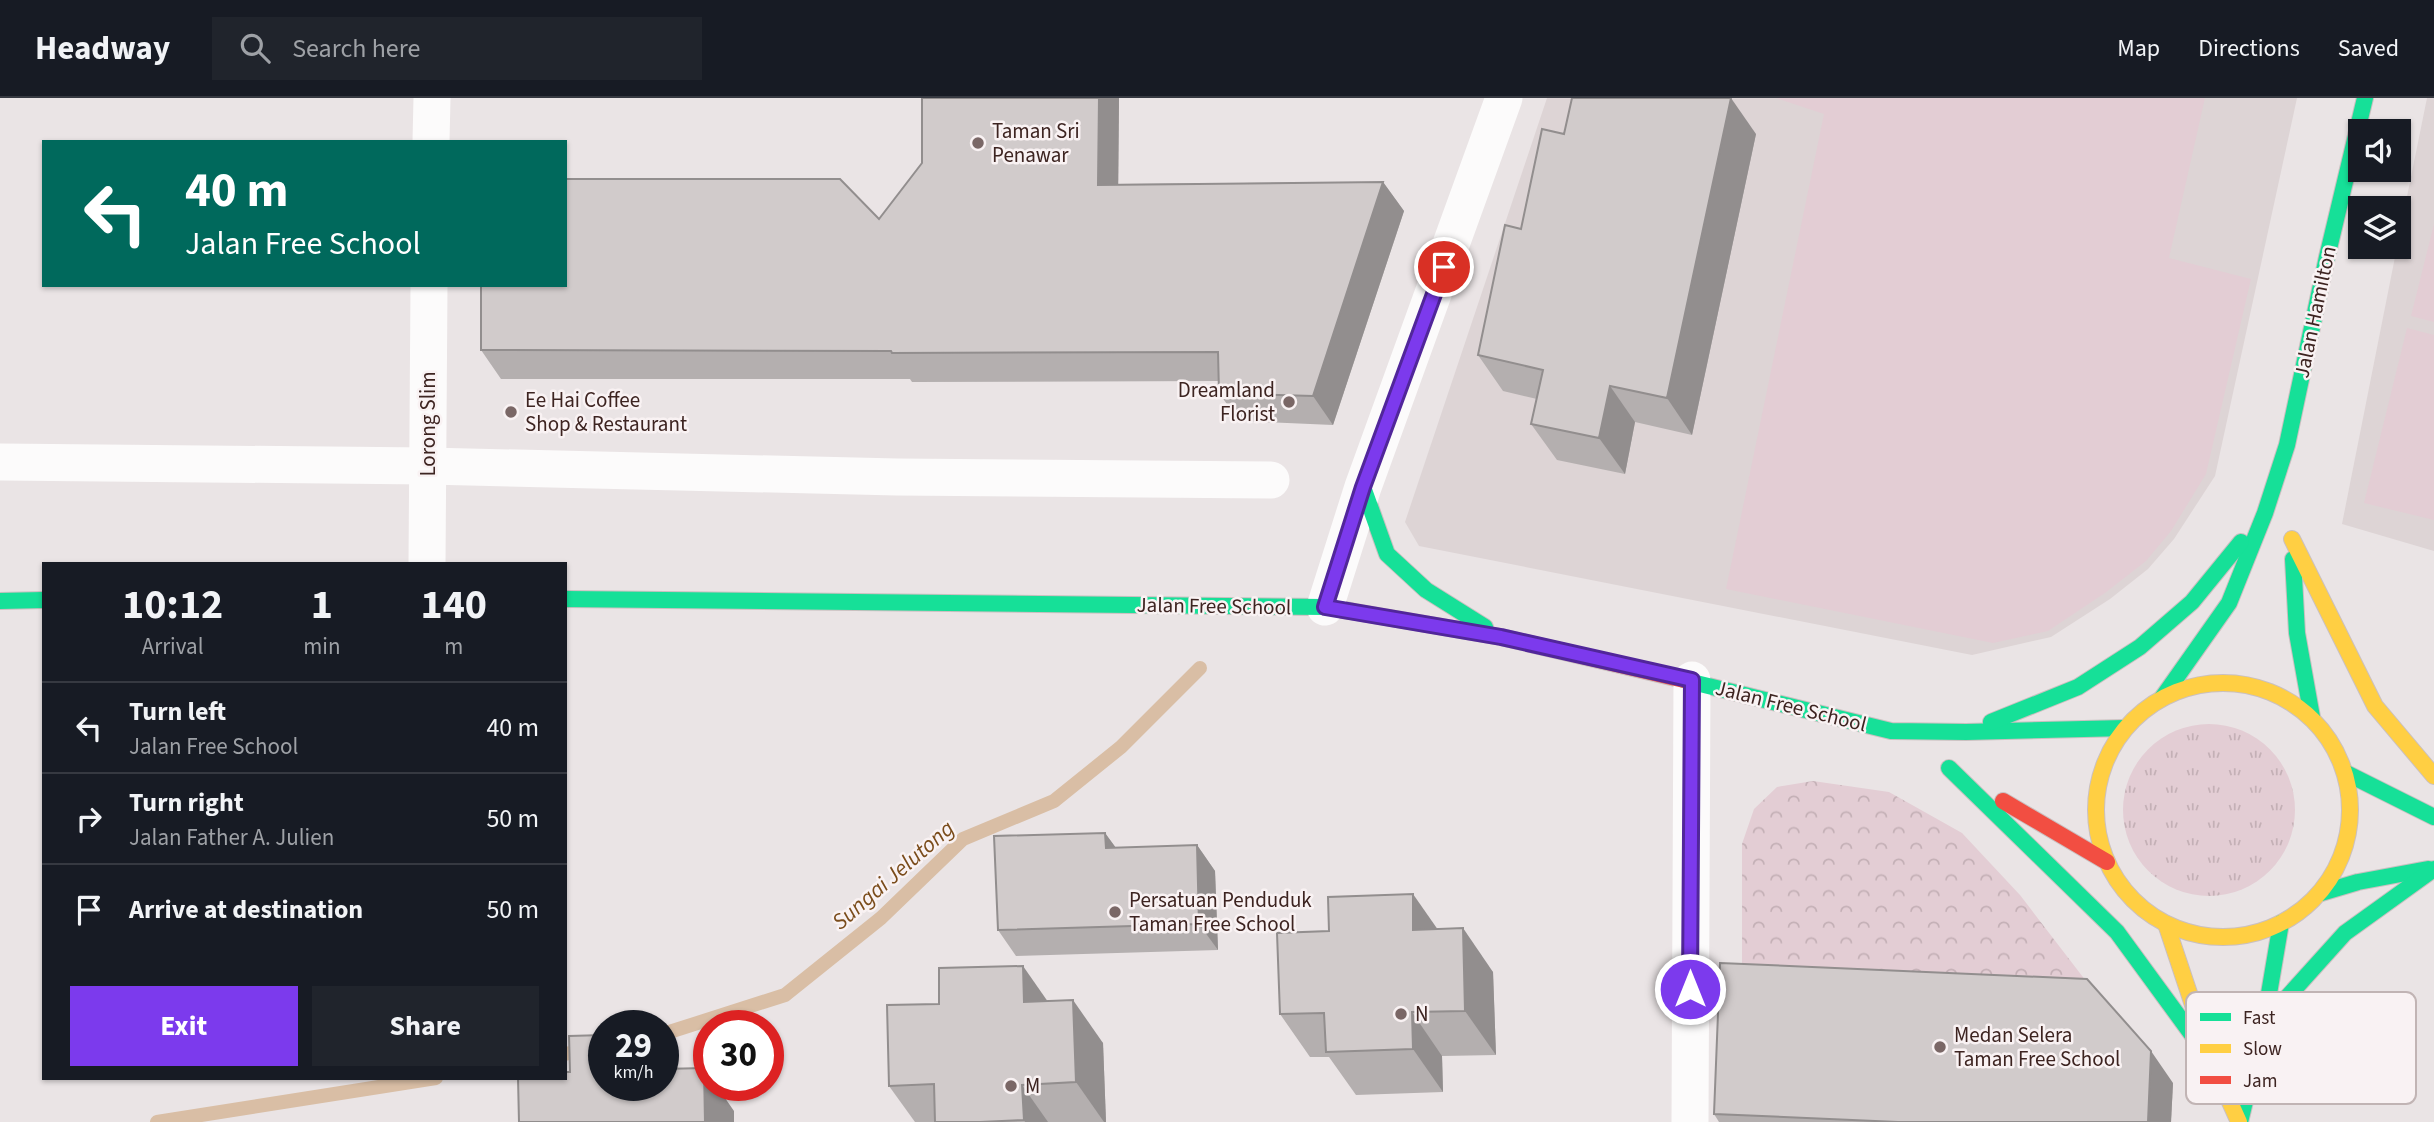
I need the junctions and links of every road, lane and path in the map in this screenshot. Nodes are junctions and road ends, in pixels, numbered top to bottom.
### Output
1 (432, 98) edge
2 (1504, 98) edge
3 (2365, 98) edge
4 (431, 140) edge
5 (429, 287) edge
6 (2287, 445) junction
7 (0, 462) edge
8 (428, 466) junction
9 (1271, 480) dead end
10 (2289, 486) dead end
11 (1363, 487) junction
12 (2265, 513) junction
13 (427, 562) edge
14 (42, 600) edge
15 (567, 600) edge
16 (0, 601) edge
17 (1325, 607) junction
18 (1501, 637) junction
19 (1692, 680) junction
20 (2162, 698) junction
21 (2312, 718) junction
22 (2124, 728) junction
23 (1891, 731) junction
24 (1966, 732) junction
25 (1914, 746) dead end
26 (2346, 773) junction
27 (2434, 776) edge
28 (2434, 817) edge
29 (2107, 862) junction
30 (2434, 868) edge
31 (2321, 893) junction
32 (2281, 923) junction
33 (2166, 924) junction
34 (2189, 992) edge
35 (2269, 992) edge
36 (2292, 992) edge
37 (2186, 1026) edge
38 (2231, 1104) edge
39 (2244, 1104) edge
40 (1690, 1122) edge
41 (2239, 1122) edge

1 - 4 street
2 - 11 street
3 - 6 main road, Jalan Hamilton
5 - 8 street, Lorong Slim
6 - 10 main road, Jalan Hamilton
6 - 12 main road, Jalan Hamilton
7 - 8 street
8 - 9 street
8 - 13 street, Lorong Slim
11 - 17 street
11 - 18 main road
12 - 20 main road, Jalan Hamilton
12 - 24 main road
14 - 16 main road
15 - 17 main road, Jalan Free School
17 - 18 main road, Jalan Free School
18 - 19 main road, Jalan Free School
19 - 23 main road, Jalan Free School
19 - 40 street
20 - 21 main road
20 - 22 main road
21 - 26 main road
21 - 27 main road
22 - 24 main road, Jalan Free School
22 - 29 main road
23 - 24 main road, Jalan Free School
23 - 25 main road, Jalan Free School
26 - 28 main road
26 - 31 main road
29 - 33 main road
29 - 37 main road
30 - 31 main road
30 - 36 main road
31 - 32 main road
32 - 33 main road
32 - 35 main road
33 - 34 main road
38 - 41 main road
39 - 41 main road

